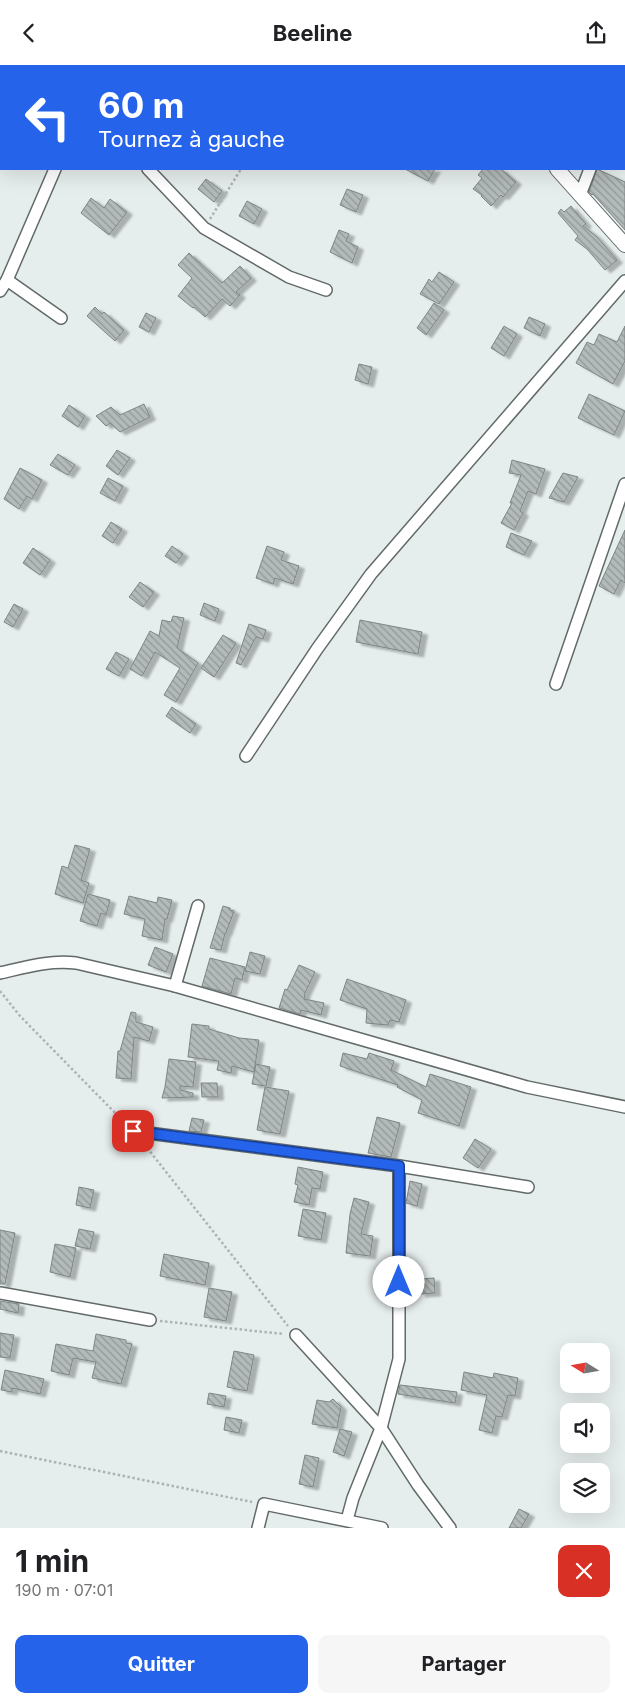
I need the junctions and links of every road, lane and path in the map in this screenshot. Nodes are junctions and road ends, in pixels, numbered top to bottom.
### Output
1 (55, 170) edge
2 (149, 170) edge
3 (240, 170) edge
4 (557, 170) edge
5 (590, 170) edge
6 (580, 195) junction
7 (204, 228) junction
8 (625, 245) edge
9 (7, 280) junction
10 (625, 281) edge
11 (326, 290) dead end
12 (0, 291) edge
13 (61, 318) dead end
14 (625, 484) edge
15 (556, 684) dead end
16 (246, 756) dead end
17 (198, 906) dead end
18 (0, 973) edge
19 (175, 986) junction
20 (0, 991) edge
21 (625, 1107) edge
22 (133, 1131) junction
23 (399, 1166) junction
24 (528, 1187) dead end
25 (0, 1293) edge
26 (150, 1320) joint
27 (296, 1335) junction
28 (381, 1428) junction
29 (0, 1451) edge
30 (264, 1504) junction
31 (347, 1521) junction
32 (258, 1528) edge
33 (382, 1528) edge
34 (450, 1528) edge

1 - 9 street
2 - 7 street
3 - 7 path
4 - 6 street
5 - 6 street
6 - 8 street
7 - 11 street
9 - 12 street
9 - 13 street
10 - 16 street
14 - 15 street
17 - 19 street
18 - 19 street
19 - 21 street
20 - 22 path
22 - 23 street
22 - 27 path
23 - 24 street
23 - 28 street
25 - 26 street
26 - 27 path
27 - 28 street
28 - 31 street
28 - 34 street
29 - 30 path
30 - 31 street
30 - 32 street
31 - 33 street

